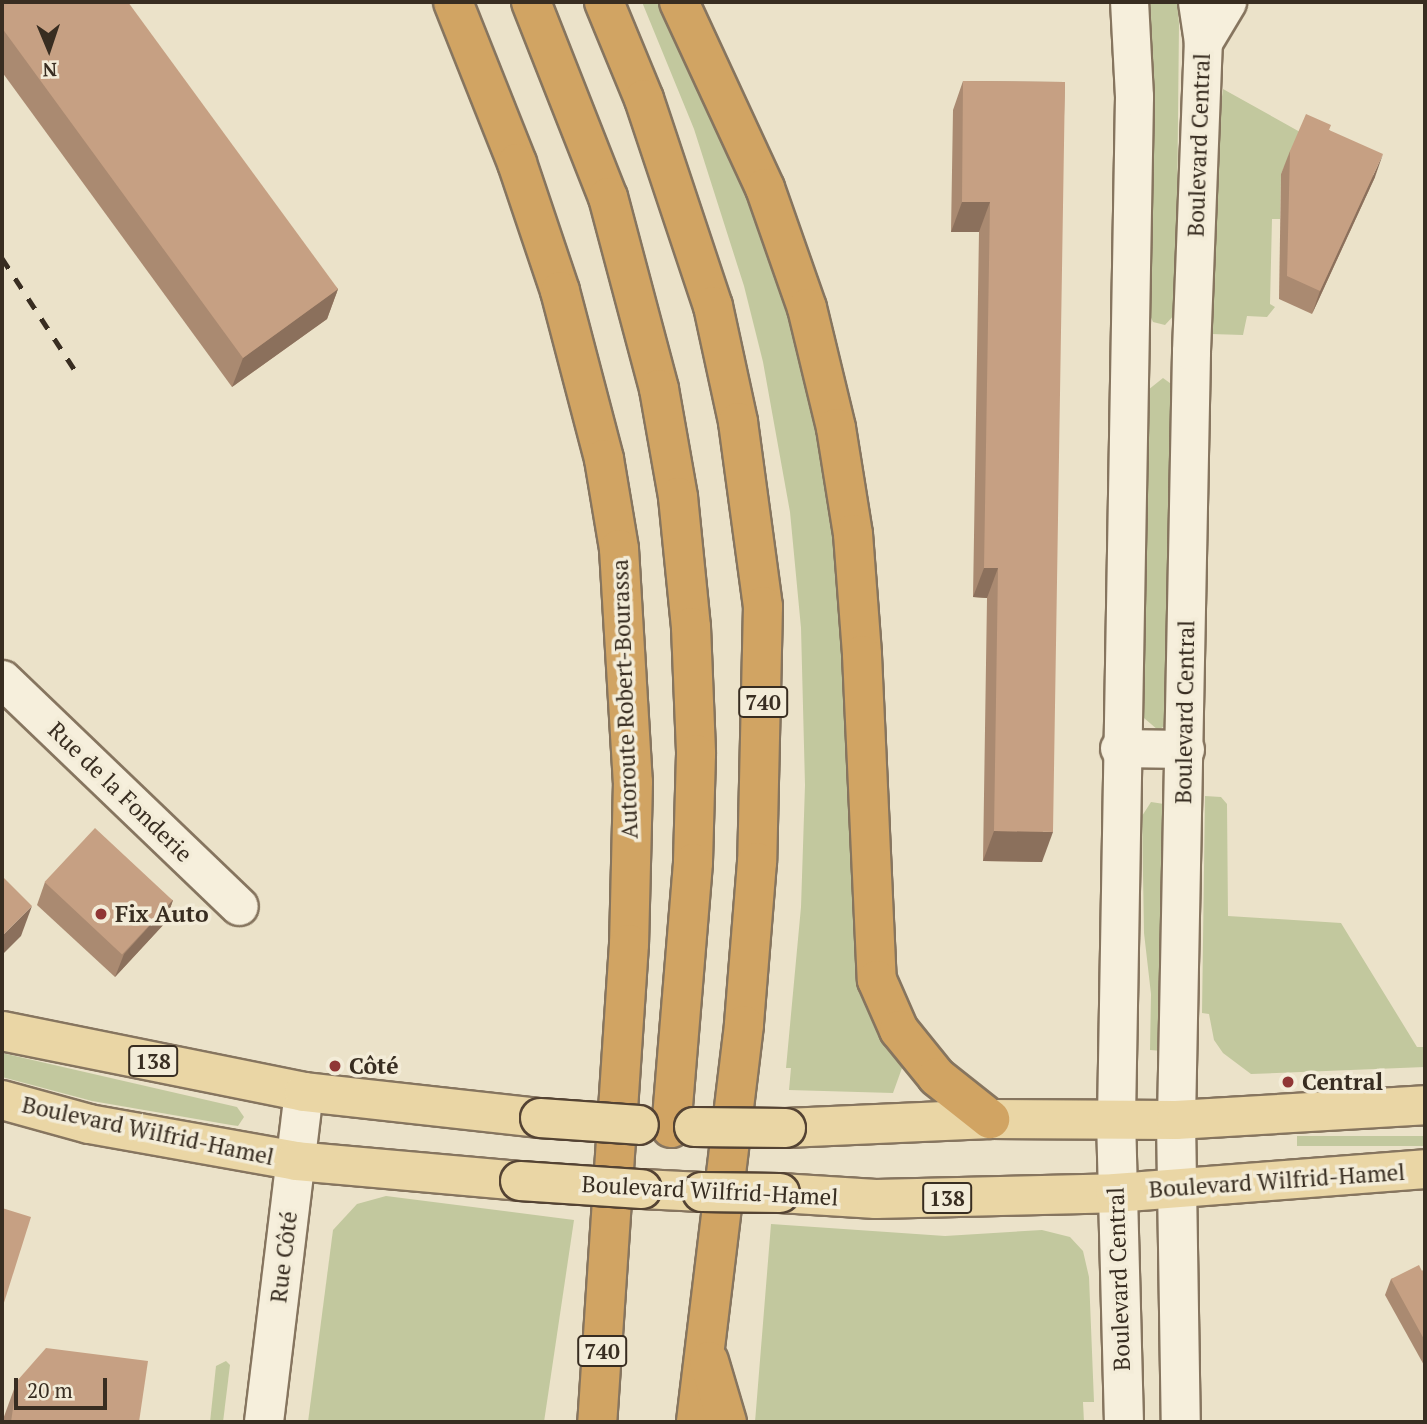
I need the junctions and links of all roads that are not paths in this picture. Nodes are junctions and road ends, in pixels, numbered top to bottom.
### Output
1 (453, 2) edge
2 (531, 2) edge
3 (604, 2) edge
4 (679, 2) edge
5 (1129, 2) edge
6 (1197, 2) edge
7 (1227, 2) edge
8 (1203, 42) junction
9 (1191, 351) junction
10 (1130, 352) junction
11 (2, 679) edge
12 (1119, 748) junction
13 (1185, 749) junction
14 (239, 906) dead end
15 (2, 1031) edge
16 (304, 1092) junction
17 (2, 1100) edge
18 (1425, 1105) edge
19 (1116, 1118) junction
20 (990, 1119) junction
21 (1176, 1120) junction
22 (671, 1128) junction
23 (296, 1161) junction
24 (1425, 1169) edge
25 (1177, 1189) junction
26 (1115, 1193) junction
27 (608, 1280) junction
28 (704, 1344) junction
29 (264, 1422) edge
30 (572, 1422) edge
31 (597, 1422) edge
32 (696, 1422) edge
33 (727, 1422) edge
34 (1124, 1422) edge
35 (1181, 1422) edge

1 - 27 highway, Autoroute Robert-Bourassa / 740
2 - 22 highway
3 - 28 highway, 740
4 - 20 highway
5 - 10 street, Boulevard Central
6 - 8 street, Boulevard Central
7 - 8 street
8 - 9 street, Boulevard Central
9 - 10 street
9 - 13 street, Boulevard Central
10 - 12 street, Boulevard Central
11 - 14 street, Rue de la Fonderie
12 - 13 street
12 - 19 street, Boulevard Central
13 - 21 street, Boulevard Central
15 - 16 main road, 138
16 - 22 main road, 138, bridge
16 - 23 street, Rue Côté
17 - 23 main road, Boulevard Wilfrid-Hamel / 138
18 - 21 main road, 138
19 - 20 main road, 138
19 - 21 main road, 138
19 - 26 street, Boulevard Central
20 - 22 main road, 138, bridge
21 - 25 street, Boulevard Central
23 - 26 main road, Boulevard Wilfrid-Hamel / 138, bridge
23 - 29 street, Rue Côté
24 - 25 main road, Boulevard Wilfrid-Hamel / 138
25 - 26 main road, Boulevard Wilfrid-Hamel / 138
25 - 35 street, Boulevard Central
26 - 34 street, Boulevard Central
27 - 30 highway
27 - 31 highway, Autoroute Robert-Bourassa / 740
28 - 32 highway, 740
28 - 33 highway

